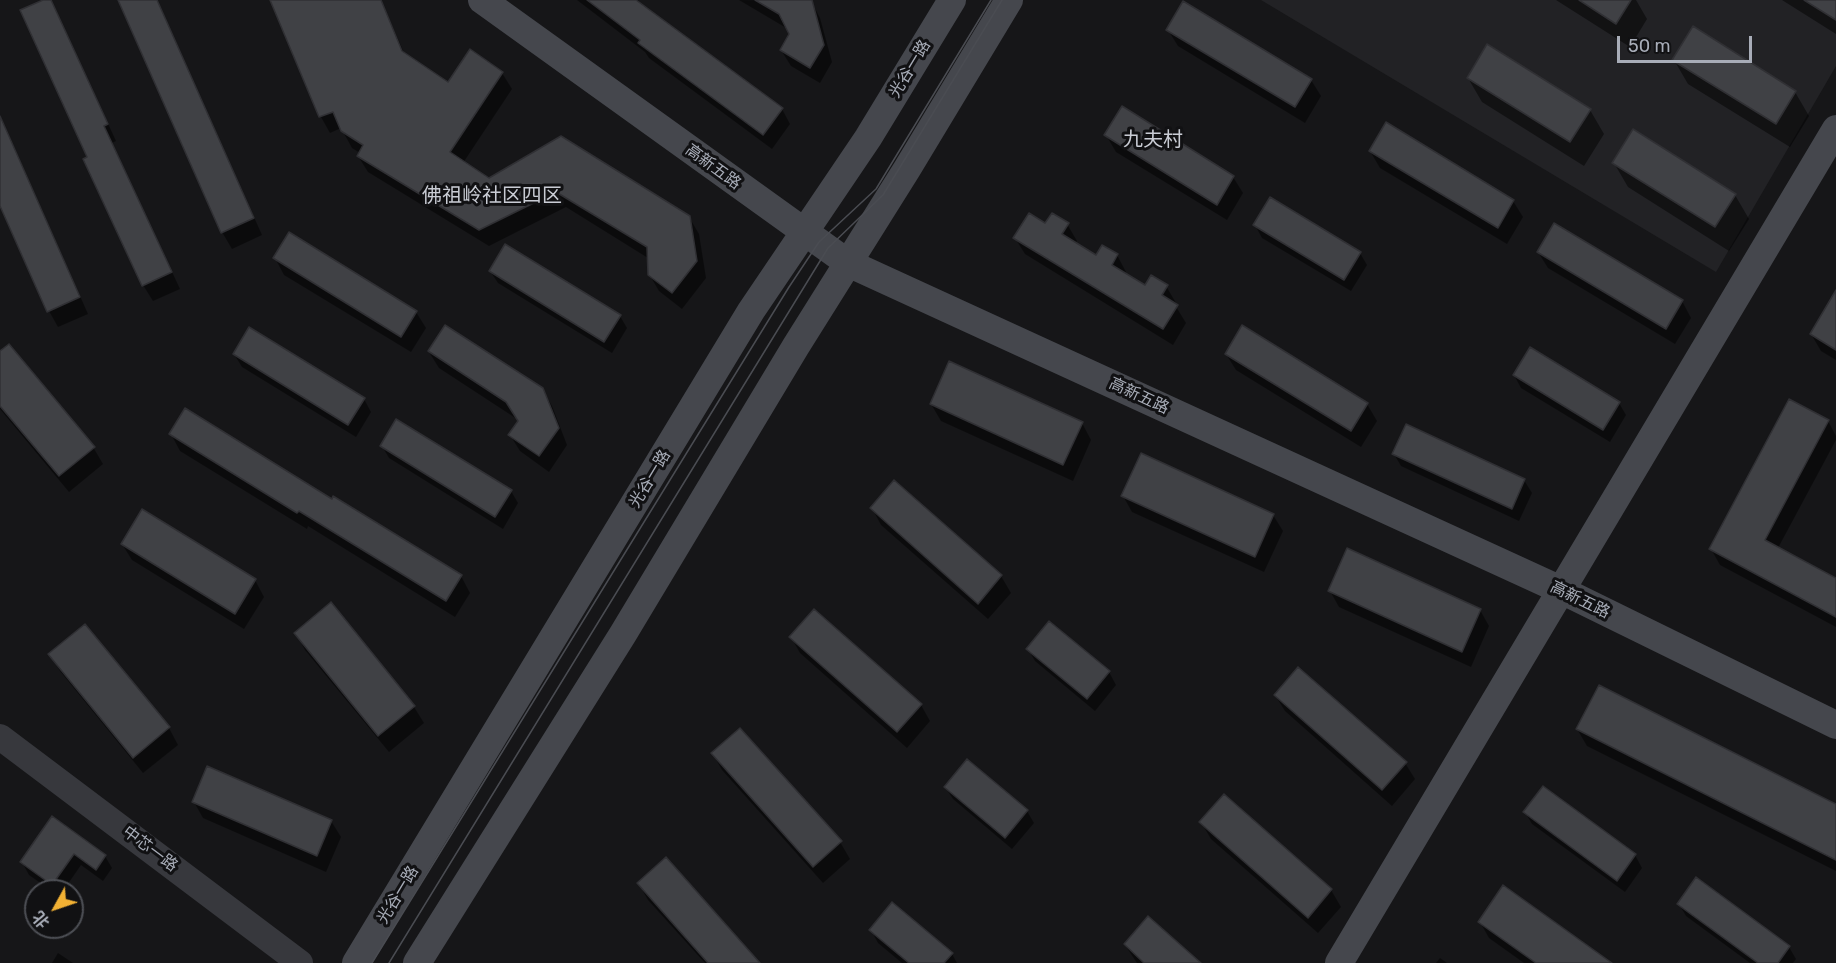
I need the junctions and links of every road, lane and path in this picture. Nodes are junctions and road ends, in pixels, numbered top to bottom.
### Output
1 (482, 0) edge
2 (952, 0) edge
3 (1009, 0) edge
4 (1836, 129) edge
5 (1836, 155) edge
6 (804, 232) junction
7 (848, 263) junction
8 (1567, 593) junction
9 (1836, 725) edge
10 (0, 737) edge
11 (300, 963) edge
12 (356, 963) edge
13 (417, 963) edge
14 (1339, 963) edge
15 (1354, 963) edge

1 - 6 main road, 高新五路
2 - 6 main road, 光谷一路
3 - 7 main road
4 - 8 main road
5 - 8 main road
6 - 7 main road, 高新五路
6 - 12 main road, 光谷一路
7 - 8 main road, 高新五路
7 - 13 main road
8 - 9 main road, 高新五路
8 - 14 main road
8 - 15 main road
10 - 11 street, 中芯一路

